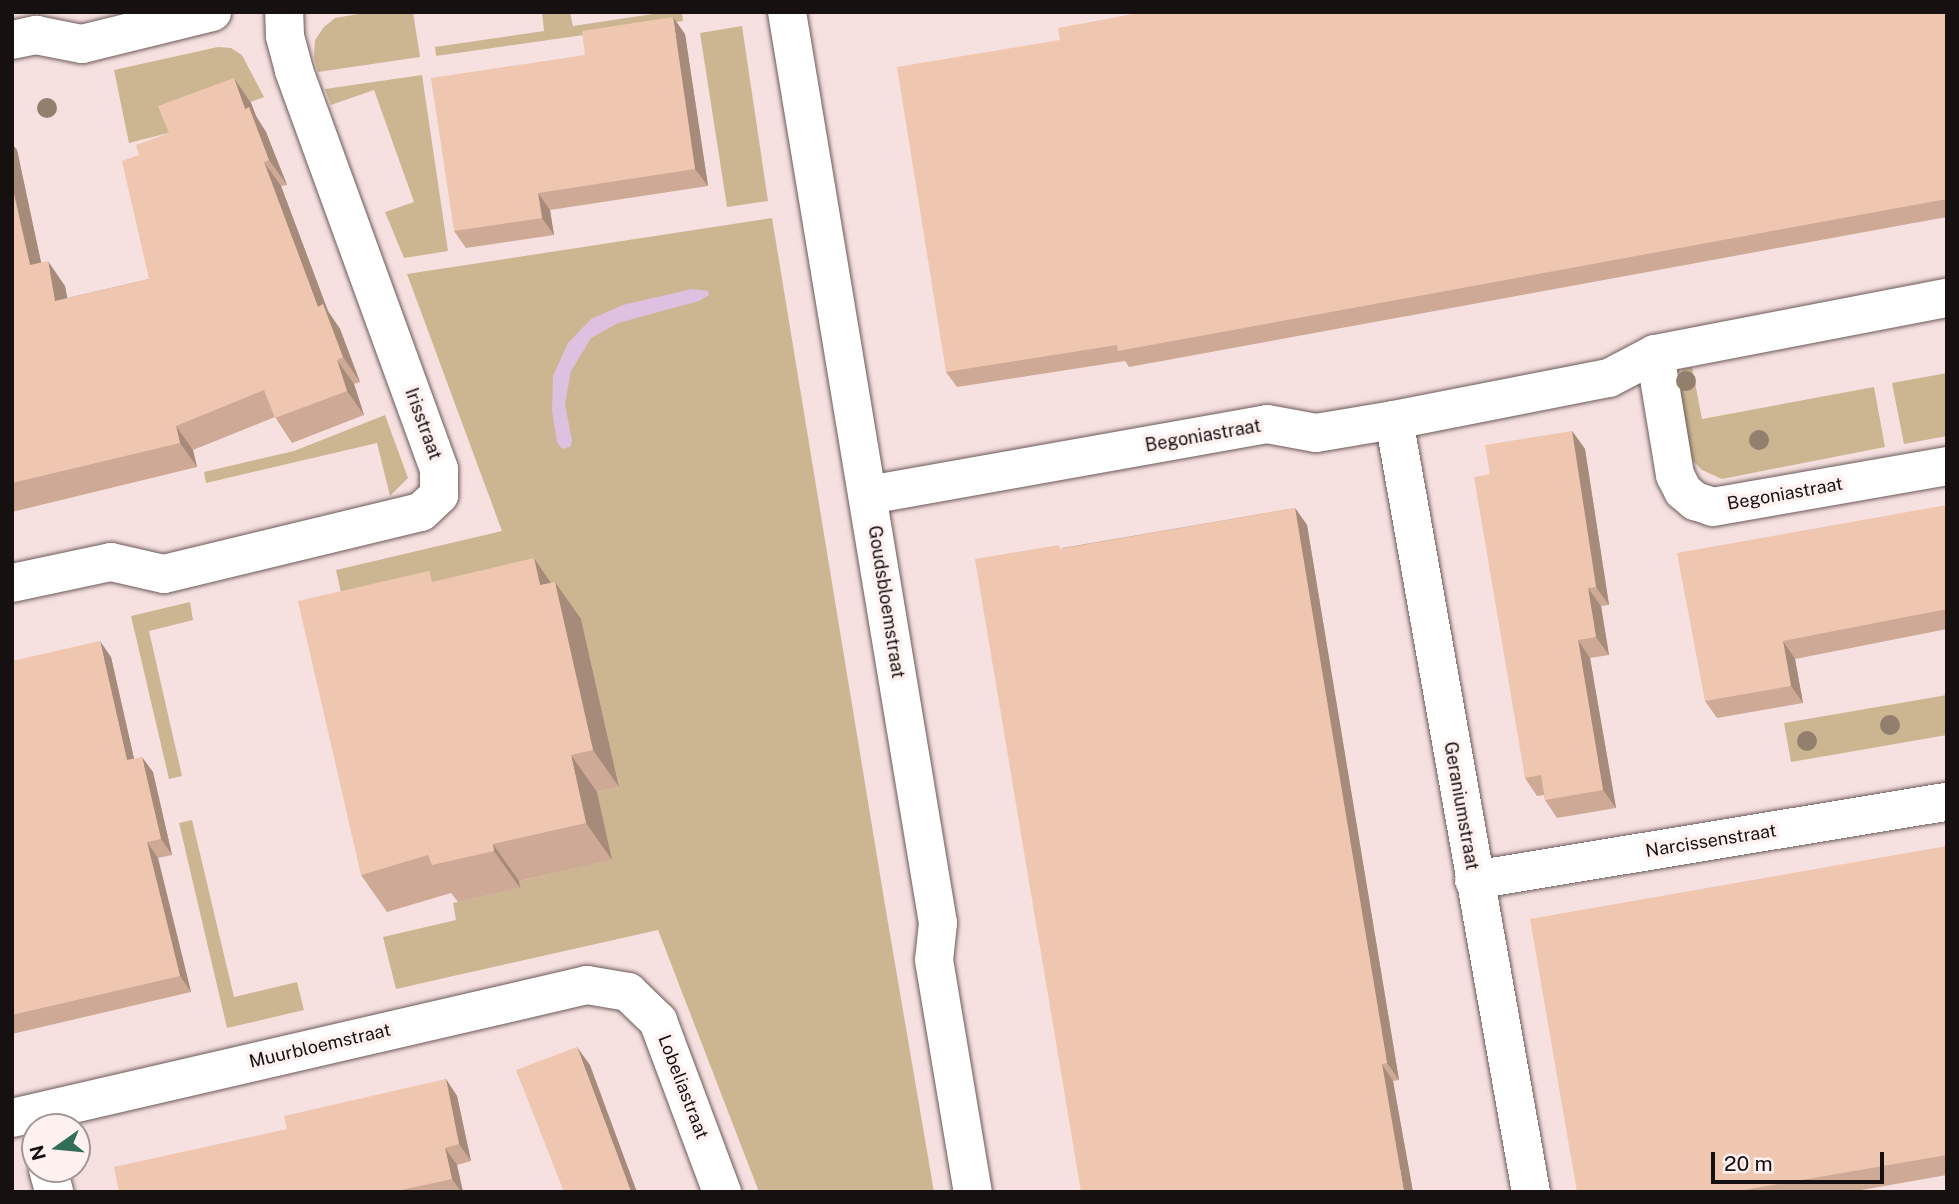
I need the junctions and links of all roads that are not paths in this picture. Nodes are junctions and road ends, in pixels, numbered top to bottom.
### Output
1 (212, 12) edge
2 (284, 12) edge
3 (787, 12) edge
4 (12, 40) edge
5 (1947, 298) edge
6 (1655, 354) junction
7 (1394, 420) junction
8 (1947, 466) edge
9 (869, 495) junction
10 (12, 583) edge
11 (1947, 802) edge
12 (1475, 880) junction
13 (628, 992) joint
14 (54, 1113) edge
15 (722, 1192) edge
16 (973, 1192) edge
17 (1531, 1192) edge

1 - 4 street
2 - 10 street, Irisstraat
3 - 9 street, Goudsbloemstraat
5 - 6 street, Begoniastraat
6 - 7 street, Begoniastraat
6 - 8 street, Begoniastraat
7 - 9 street, Begoniastraat
7 - 12 street, Geraniumstraat
9 - 16 street, Goudsbloemstraat
11 - 12 street, Narcissenstraat
12 - 17 street, Geraniumstraat
13 - 14 street, Muurbloemstraat
13 - 15 street, Lobeliastraat

